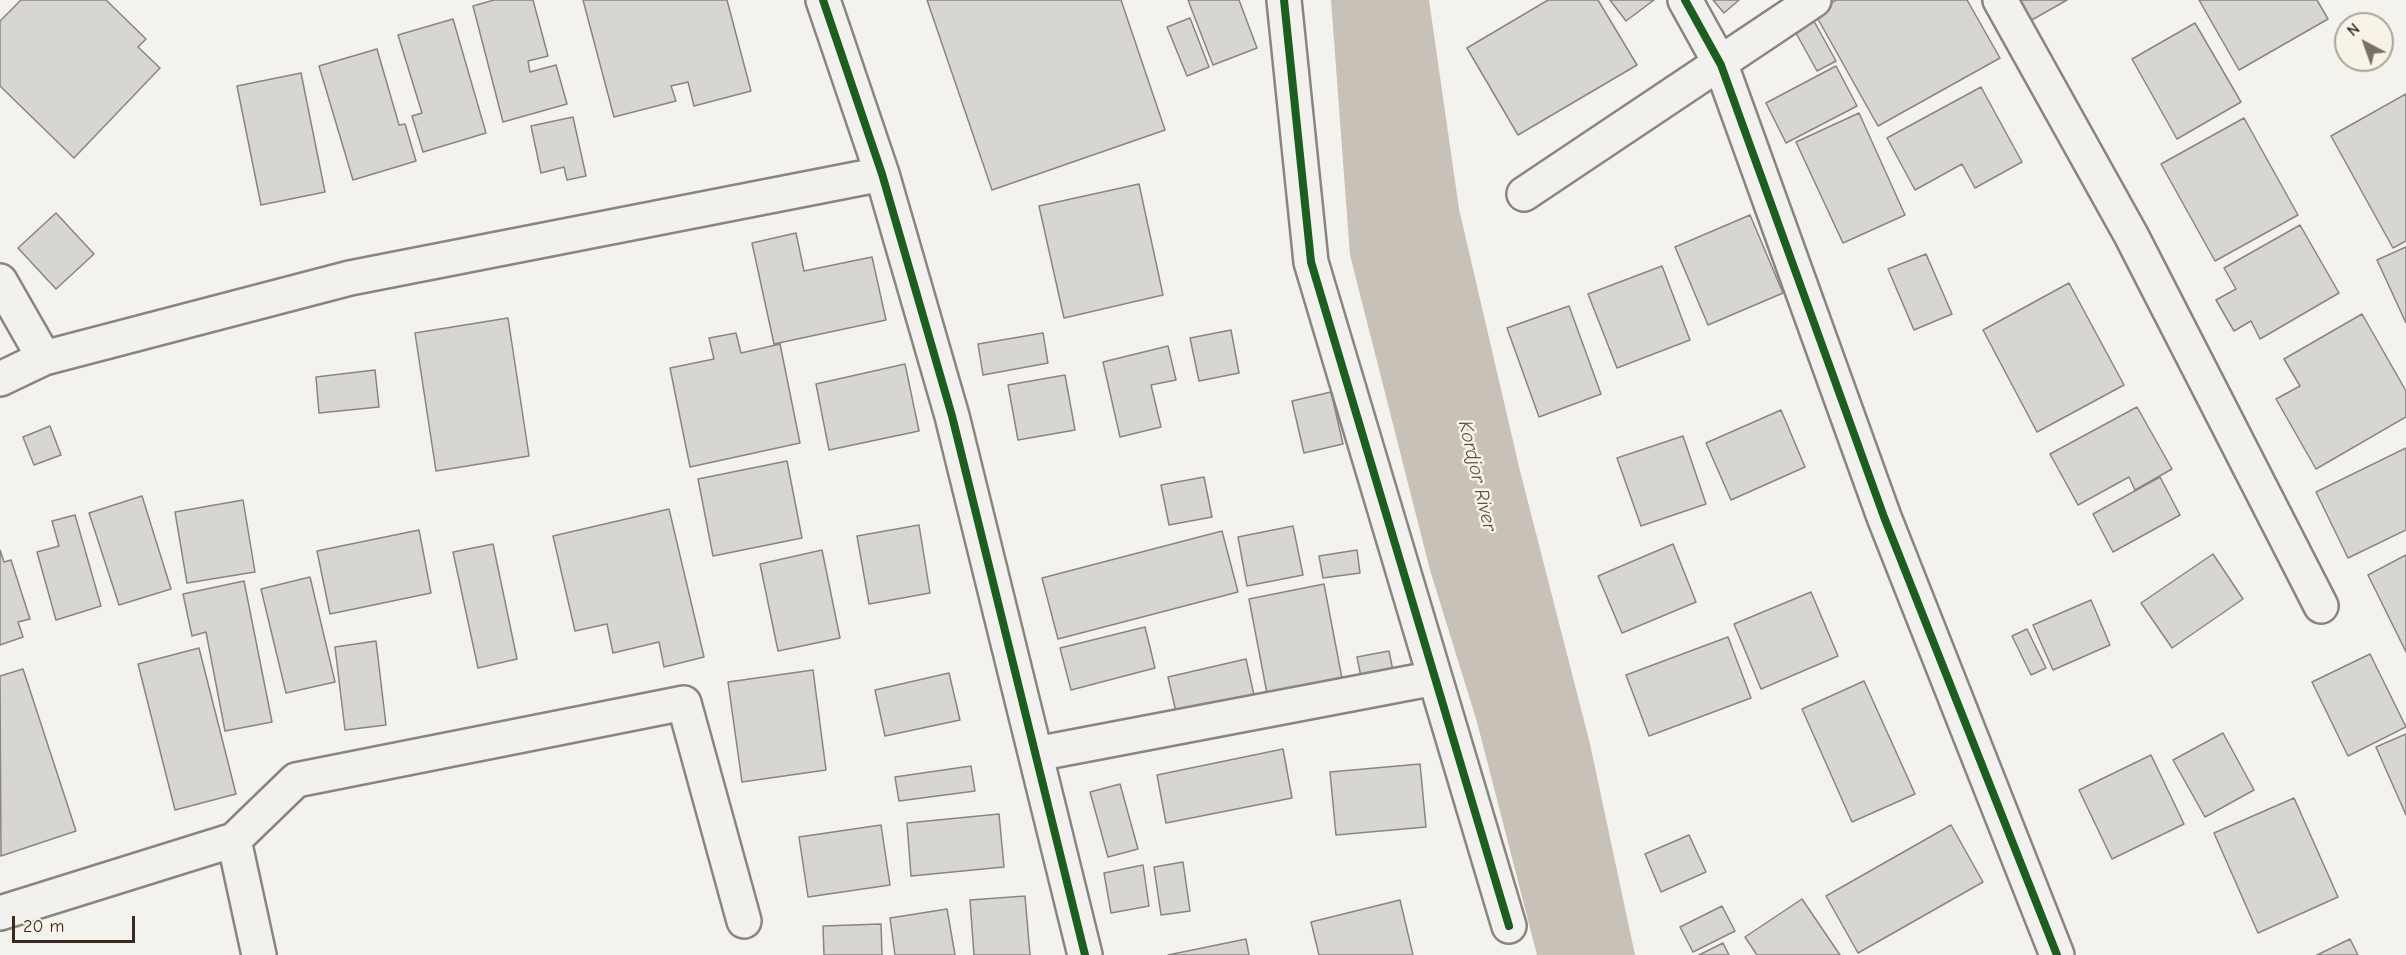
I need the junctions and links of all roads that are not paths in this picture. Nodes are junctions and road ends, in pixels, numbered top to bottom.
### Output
1 (823, 0) edge
2 (1284, 0) edge
3 (1684, 0) edge
4 (1814, 0) edge
5 (2000, 0) edge
6 (1720, 65) junction
7 (882, 174) junction
8 (1524, 194) dead end
9 (0, 280) edge
10 (44, 358) junction
11 (0, 379) edge
12 (2321, 606) dead end
13 (1435, 678) junction
14 (1036, 754) junction
15 (234, 840) junction
16 (0, 913) edge
17 (744, 921) dead end
18 (1509, 926) dead end
19 (259, 955) edge
20 (1085, 955) edge
21 (2056, 955) edge

1 - 7 street
2 - 13 street
3 - 6 street
4 - 6 street
5 - 12 street
6 - 8 street
6 - 21 street
7 - 10 street
7 - 14 street
9 - 10 street
10 - 11 street
13 - 14 street
13 - 18 street
14 - 20 street
15 - 16 street
15 - 17 street
15 - 19 street

